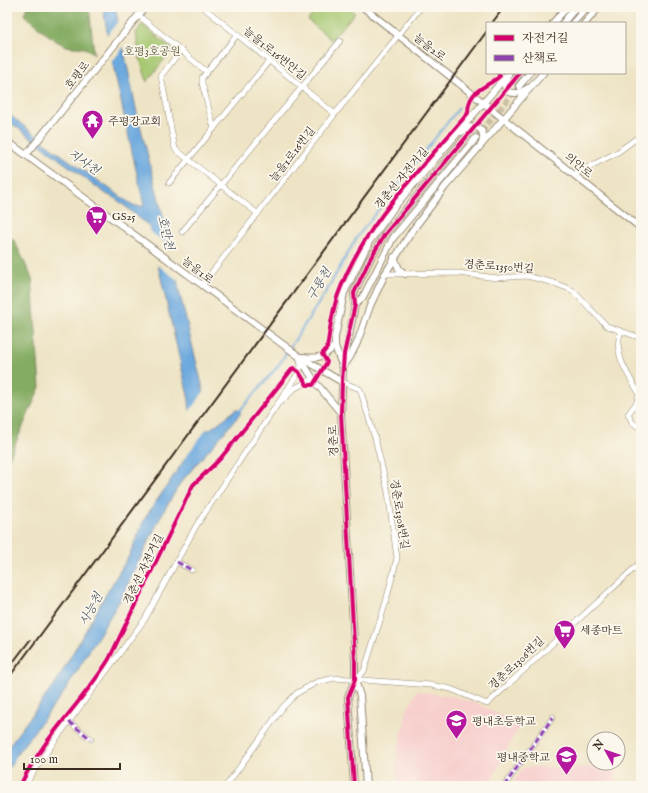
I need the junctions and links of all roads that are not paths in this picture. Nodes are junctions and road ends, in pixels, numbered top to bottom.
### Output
1 (145, 7) edge
2 (203, 7) edge
3 (363, 7) edge
4 (421, 7) edge
5 (567, 7) edge
6 (576, 7) edge
7 (587, 7) edge
8 (599, 7) edge
9 (138, 15) junction
10 (554, 22) edge
11 (564, 22) edge
12 (574, 22) edge
13 (586, 22) edge
14 (237, 35) junction
15 (399, 35) junction
16 (340, 41) dead end
17 (181, 50) junction
18 (269, 61) junction
19 (207, 72) junction
20 (509, 74) edge
21 (510, 74) edge
22 (519, 74) edge
23 (529, 74) edge
24 (542, 74) edge
25 (513, 81) tunnel mouth
26 (301, 86) junction
27 (519, 86) tunnel mouth
28 (531, 87) junction
29 (484, 102) junction
30 (335, 114) junction
31 (504, 119) junction
32 (214, 129) junction
33 (470, 132) tunnel mouth
34 (641, 135) edge
35 (455, 136) junction
36 (476, 138) tunnel mouth
37 (7, 141) edge
38 (481, 147) junction
39 (26, 155) junction
40 (188, 160) junction
41 (575, 174) junction
42 (169, 183) dead end
43 (220, 185) junction
44 (258, 214) junction
45 (641, 228) edge
46 (182, 232) dead end
47 (394, 257) junction
48 (385, 274) junction
49 (405, 274) junction
50 (202, 285) junction
51 (355, 305) junction
52 (621, 331) junction
53 (641, 338) edge
54 (335, 346) junction
55 (297, 355) junction
56 (343, 367) junction
57 (313, 379) junction
58 (342, 382) junction
59 (340, 412) junction
60 (272, 413) junction
61 (641, 429) edge
62 (177, 562) junction
63 (641, 562) edge
64 (192, 570) dead end
65 (355, 680) junction
66 (553, 717) dead end
67 (69, 722) junction
68 (91, 739) dead end
69 (24, 786) edge
70 (226, 786) edge
71 (354, 786) edge
72 (366, 786) edge
73 (504, 786) edge

1 - 9 street, 호평로
2 - 14 street, 늘을1로16번안길
3 - 15 street, 늘을2로
4 - 15 street, 늘을1로16번길
5 - 10 street
6 - 11 street
7 - 12 street
8 - 13 street
9 - 17 street
9 - 39 street, 호평로
14 - 18 street, 늘을1로16번안길
14 - 19 street
15 - 29 street, 늘을2로
15 - 30 street, 늘을1로16번길
16 - 26 street
17 - 19 street
17 - 40 street
18 - 26 street, 늘을1로16번안길
18 - 32 street
19 - 32 street
20 - 29 street
21 - 28 street
22 - 25 street
23 - 27 street
24 - 28 street
26 - 30 street, 늘을1로16번안길
26 - 43 street
28 - 31 street
29 - 31 street, 늘을2로
29 - 35 street
30 - 44 street, 늘을1로16번길
31 - 38 street
31 - 41 street, 의안로
32 - 40 street
33 - 51 street, 경춘로
34 - 41 street
35 - 38 street
35 - 54 street
36 - 51 street, 경춘로
37 - 39 street, 늘을1로
38 - 47 street
39 - 50 street, 늘을1로
40 - 42 street
40 - 43 street
41 - 45 street, 의안로
43 - 44 street
43 - 46 street
44 - 50 street, 늘을1로16번길
47 - 48 street
47 - 49 street
48 - 49 street, 경춘로1350번길
48 - 56 street
49 - 52 street, 경춘로1350번길
50 - 55 street, 늘을1로
51 - 56 street, 경춘로
52 - 53 street, 경춘로1350번길
52 - 61 street
54 - 55 street
54 - 56 street
55 - 57 street
55 - 58 street, 늘을1로
55 - 60 street
56 - 58 street, 경춘로
57 - 59 street
57 - 60 street
58 - 59 street, 경춘로
58 - 65 street, 경춘로1308번길
59 - 65 street, 경춘로
60 - 62 street
62 - 64 street
62 - 67 street
63 - 65 street, 경춘로1306번길
65 - 70 street
65 - 71 street, 경춘로
65 - 72 street, 경춘로
66 - 73 street
67 - 68 street
67 - 69 street

